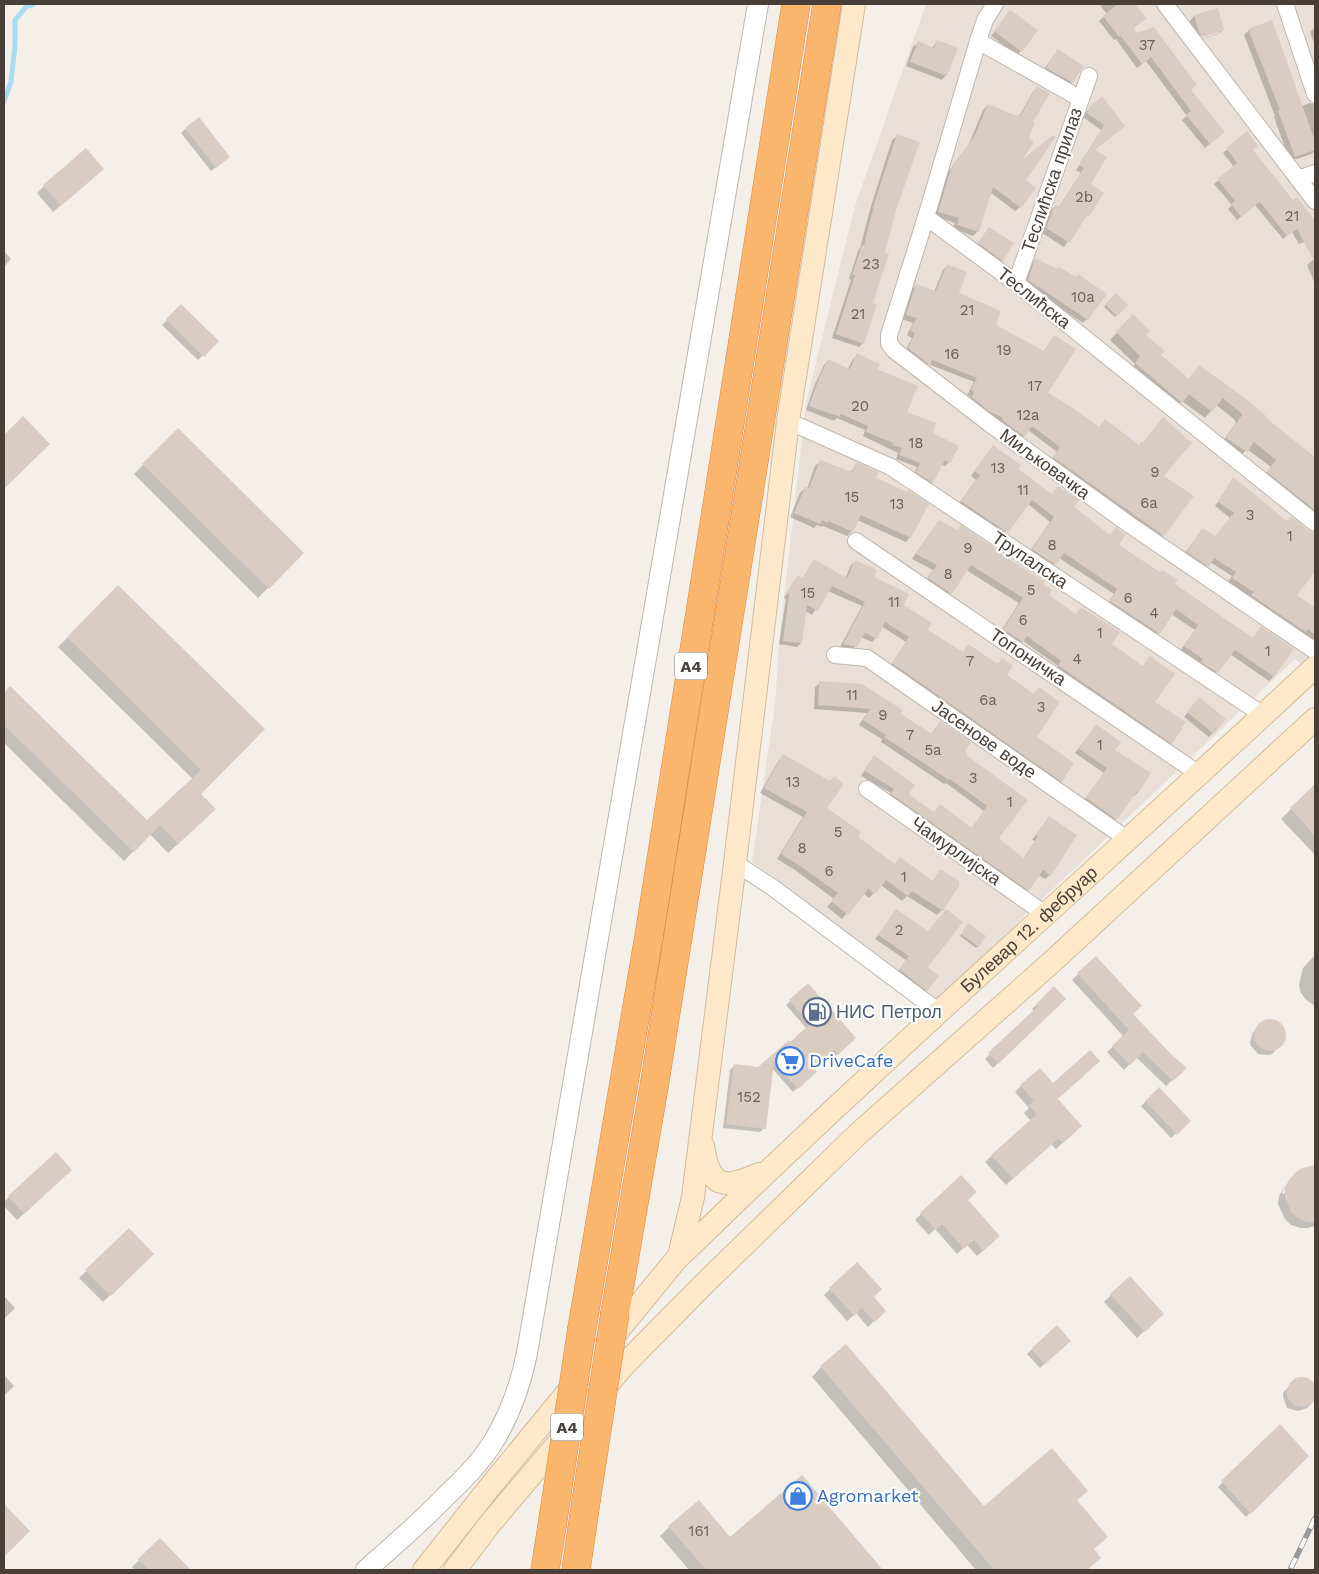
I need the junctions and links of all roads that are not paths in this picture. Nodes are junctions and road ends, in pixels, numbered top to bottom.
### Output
1 (758, 4) edge
2 (796, 4) edge
3 (827, 4) edge
4 (854, 4) edge
5 (994, 4) edge
6 (1165, 4) edge
7 (1285, 4) edge
8 (978, 41) junction
9 (1311, 68) edge
10 (1089, 76) dead end
11 (1315, 94) edge
12 (1081, 99) junction
13 (1315, 173) edge
14 (1298, 179) junction
15 (1315, 201) edge
16 (926, 217) junction
17 (1016, 283) junction
18 (788, 421) junction
19 (1315, 522) edge
20 (856, 541) dead end
21 (1315, 651) edge
22 (835, 655) dead end
23 (1315, 667) edge
24 (1263, 715) junction
25 (1315, 719) edge
26 (1199, 774) junction
27 (868, 789) dead end
28 (1127, 839) junction
29 (736, 863) junction
30 (1045, 914) junction
31 (939, 1012) junction
32 (700, 1128) junction
33 (769, 1169) junction
34 (679, 1256) junction
35 (366, 1570) edge
36 (424, 1570) edge
37 (455, 1570) edge
38 (545, 1570) edge
39 (576, 1570) edge

1 - 35 street
2 - 38 highway, A4, bridge
3 - 39 highway, A4, bridge
4 - 18 main road
5 - 8 street
6 - 14 street
7 - 9 street
8 - 12 street
8 - 16 street
9 - 11 street
10 - 12 street, Теслићска прилаз
12 - 17 street, Теслићска прилаз
13 - 14 street
14 - 15 street
16 - 17 street, Теслићска
16 - 21 street, Миљковачка
17 - 19 street, Теслићска
18 - 24 street, Трупалска
18 - 29 main road
20 - 26 street, Топоничка
22 - 28 street, Јасенове воде
23 - 24 main road, Булевар 12. фебруар
24 - 26 main road, Булевар 12. фебруар
25 - 37 main road
26 - 28 main road, Булевар 12. фебруар
27 - 30 street, Чамурлијска
28 - 30 main road, Булевар 12. фебруар
29 - 31 street
29 - 32 main road
30 - 31 main road, Булевар 12. фебруар
31 - 33 main road, Булевар 12. фебруар
32 - 33 main road
32 - 34 main road
33 - 34 main road, Булевар 12. фебруар
34 - 36 main road, Булевар 12. фебруар

